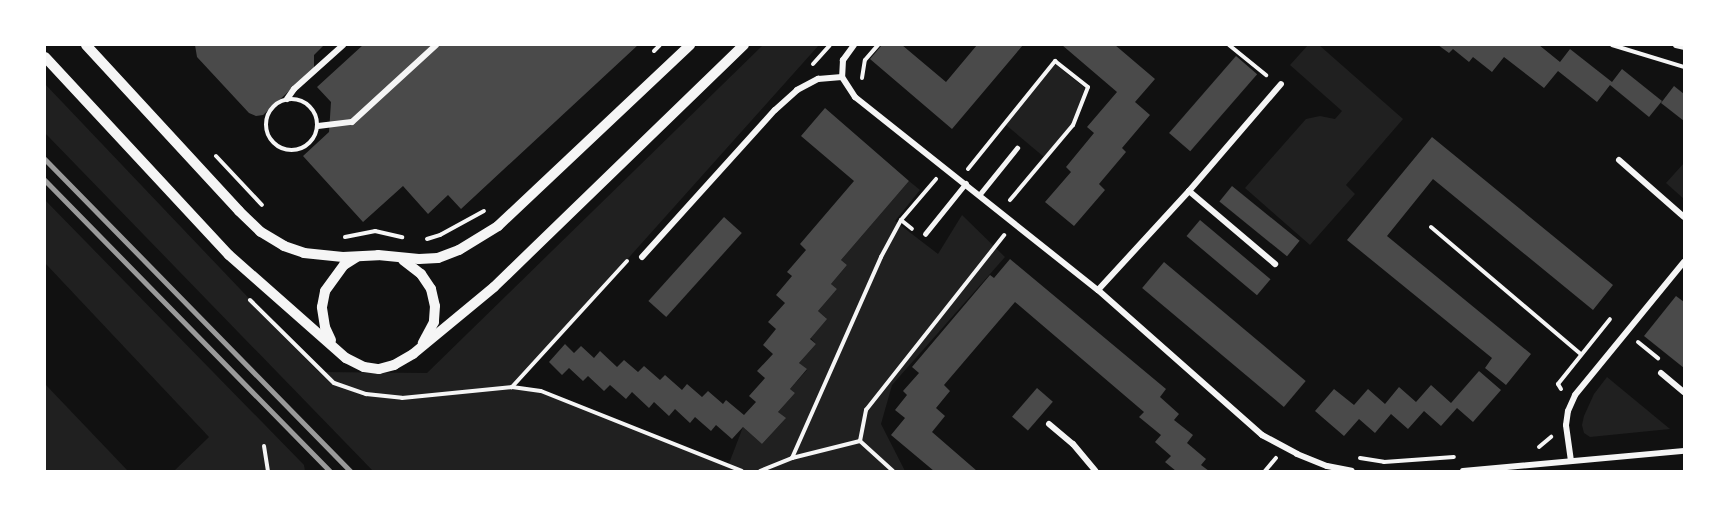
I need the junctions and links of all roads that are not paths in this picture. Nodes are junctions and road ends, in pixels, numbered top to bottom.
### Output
1 (86, 45) edge
2 (343, 45) edge
3 (436, 45) edge
4 (690, 45) edge
5 (744, 45) edge
6 (854, 45) edge
7 (1677, 45) edge
8 (1684, 47) edge
9 (45, 57) edge
10 (842, 77) junction
11 (1281, 84) dead end
12 (287, 99) junction
13 (318, 126) junction
14 (1017, 148) dead end
15 (1619, 160) dead end
16 (966, 183) junction
17 (1190, 191) junction
18 (980, 194) junction
19 (1684, 217) edge
20 (925, 234) dead end
21 (359, 255) junction
22 (394, 257) junction
23 (642, 257) dead end
24 (1684, 262) edge
25 (1275, 264) dead end
26 (1098, 290) junction
27 (333, 345) junction
28 (414, 354) junction
29 (1661, 373) dead end
30 (1684, 392) edge
31 (1049, 424) dead end
32 (1684, 451) edge
33 (1571, 461) junction
34 (1096, 471) edge
35 (1352, 471) edge
36 (1463, 471) edge

1 - 21 street
2 - 12 street
3 - 13 street
4 - 22 street
5 - 28 street
6 - 10 street
7 - 8 street
9 - 27 street
10 - 16 street
10 - 23 street
11 - 17 street
12 - 13 lane
12 - 13 lane
14 - 18 lane
15 - 19 street
16 - 18 street
16 - 20 lane
17 - 25 street
17 - 26 street
18 - 26 street
21 - 22 street
21 - 27 street
22 - 28 street
24 - 33 street
26 - 35 street
27 - 28 street
29 - 30 street
31 - 34 street
32 - 33 street
33 - 36 street

